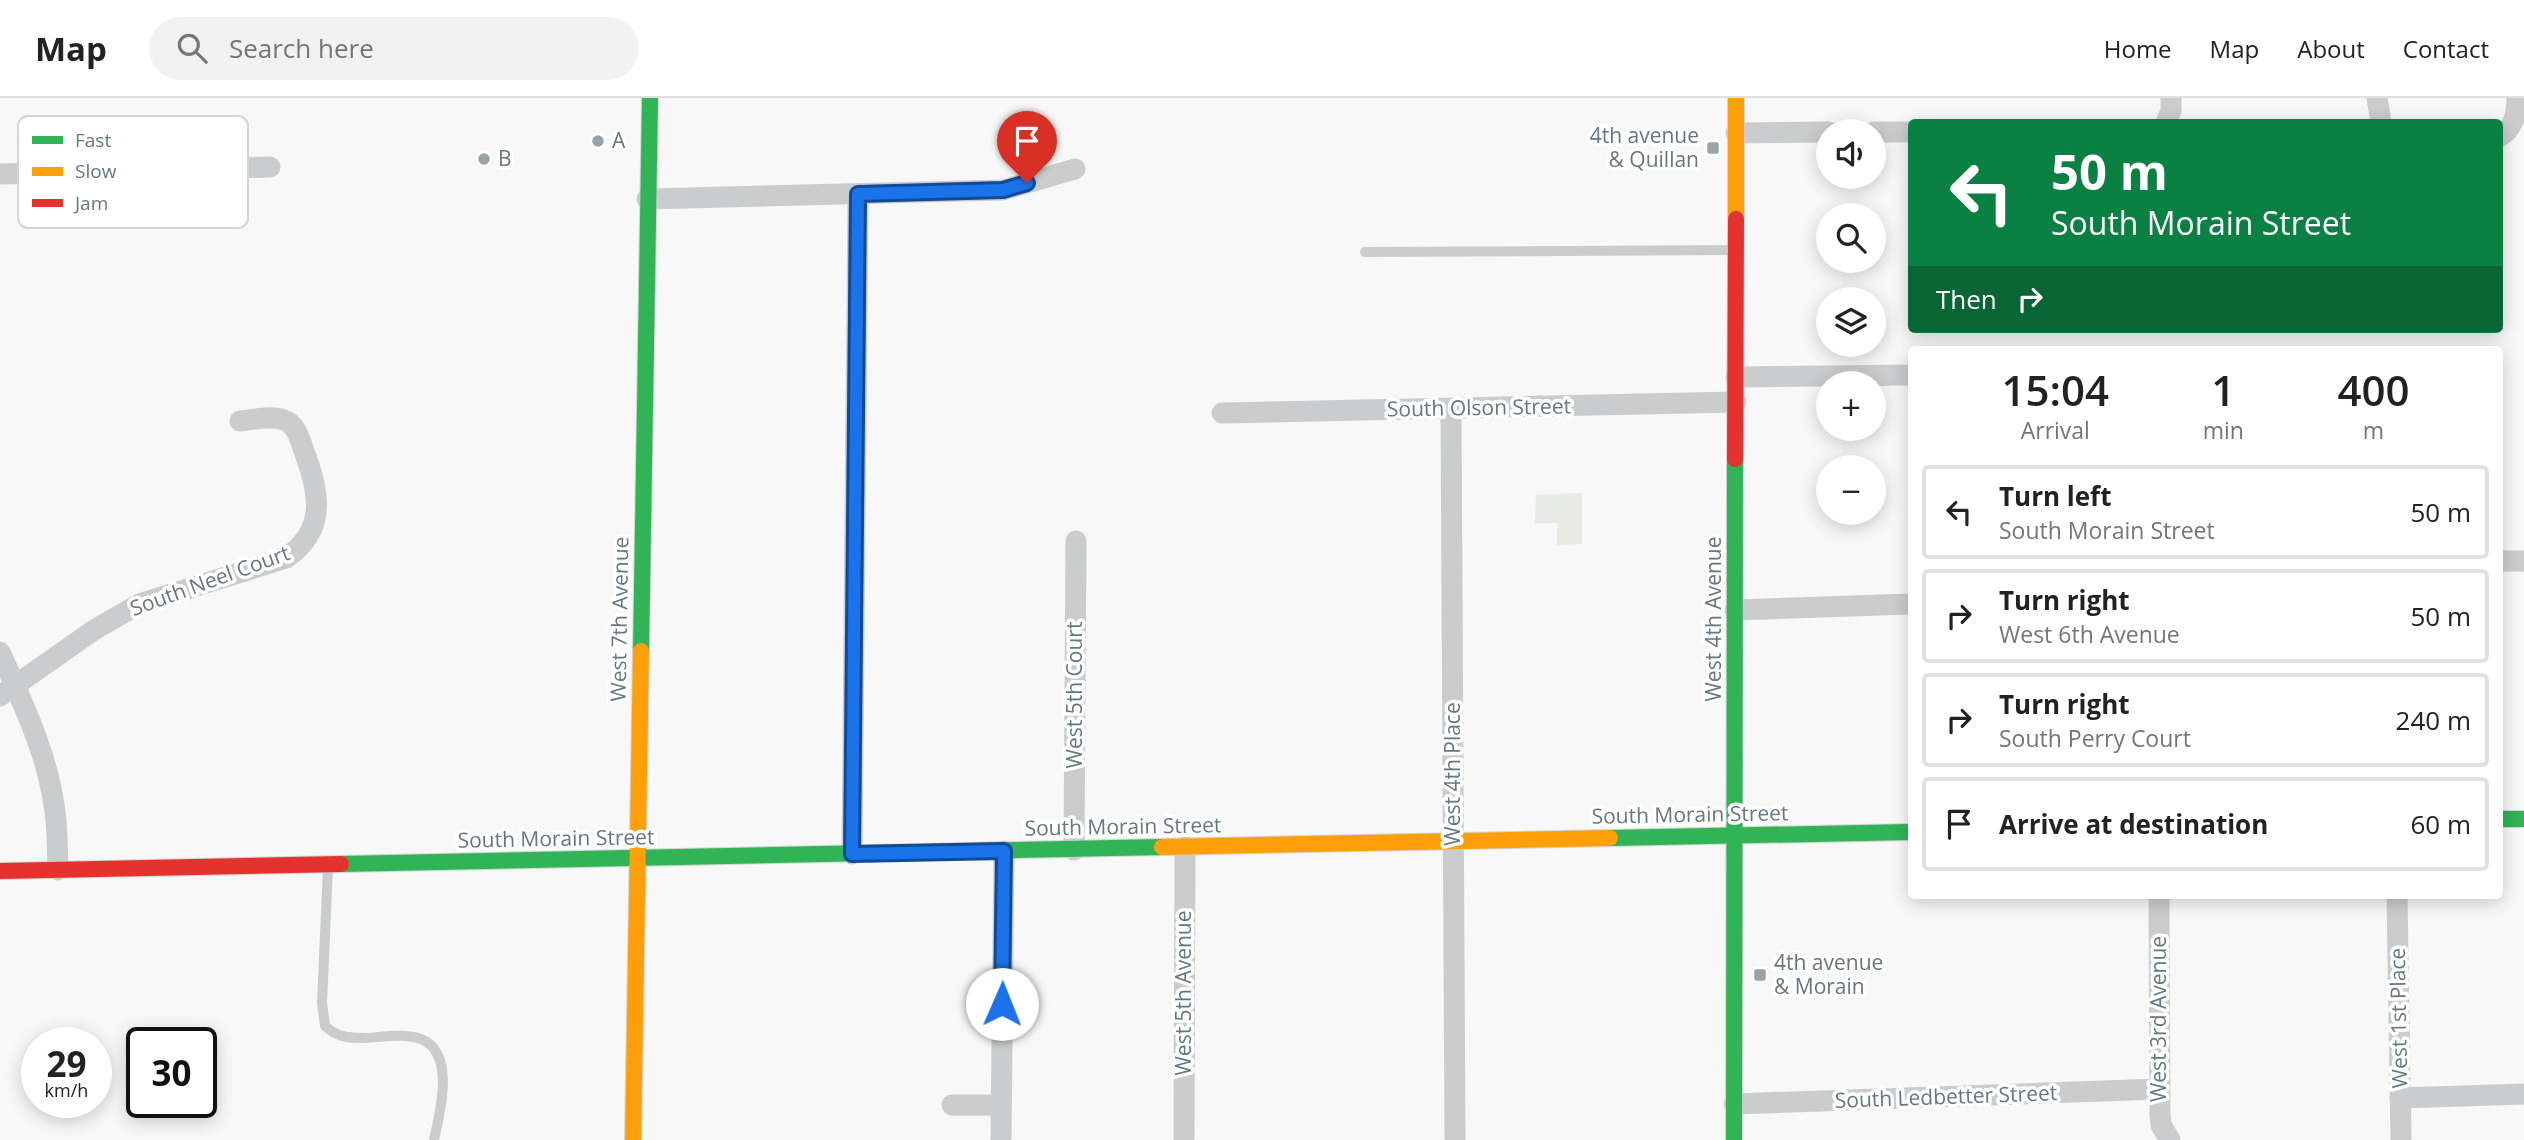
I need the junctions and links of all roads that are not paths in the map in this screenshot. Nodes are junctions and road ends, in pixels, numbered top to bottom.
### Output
1 (650, 98) edge
2 (1736, 98) edge
3 (2171, 98) edge
4 (2377, 98) edge
5 (2517, 98) edge
6 (2167, 119) edge
7 (2381, 119) edge
8 (1816, 132) edge
9 (1886, 132) edge
10 (1908, 132) edge
11 (1735, 133) junction
12 (2503, 135) edge
13 (248, 167) edge
14 (270, 167) dead end
15 (1074, 169) dead end
16 (0, 173) edge
17 (18, 173) edge
18 (858, 194) junction
19 (647, 199) junction
20 (1735, 250) junction
21 (1365, 252) dead end
22 (1908, 375) edge
23 (1736, 377) junction
24 (1736, 402) junction
25 (1451, 408) junction
26 (1222, 413) dead end
27 (240, 421) dead end
28 (1076, 541) dead end
29 (2503, 561) edge
30 (2524, 561) edge
31 (1908, 604) edge
32 (1735, 610) junction
33 (0, 652) edge
34 (8, 691) edge
35 (2503, 819) edge
36 (2524, 819) edge
37 (1908, 832) edge
38 (1734, 835) junction
39 (1453, 841) junction
40 (1185, 847) junction
41 (1074, 850) junction
42 (1004, 851) junction
43 (852, 854) junction
44 (636, 858) junction
45 (328, 864) junction
46 (58, 870) junction
47 (0, 871) edge
48 (2159, 899) edge
49 (2397, 899) edge
50 (2159, 1089) junction
51 (2524, 1094) edge
52 (2400, 1098) junction
53 (1734, 1104) junction
54 (953, 1105) dead end
55 (1001, 1105) junction
56 (434, 1140) edge
57 (633, 1140) edge
58 (1001, 1140) edge
59 (1184, 1140) edge
60 (1455, 1140) edge
61 (1734, 1140) edge
62 (2170, 1140) edge
63 (2401, 1140) edge

1 - 19 street, West 7th Avenue
2 - 11 street, West 4th Avenue
3 - 6 street
4 - 7 street
5 - 12 street
8 - 11 street
9 - 10 street
11 - 20 street, West 4th Avenue
13 - 14 street
15 - 18 street
16 - 17 street
18 - 19 street
18 - 43 street
19 - 44 street, West 7th Avenue
20 - 21 lane
20 - 23 street, West 4th Avenue
22 - 23 street
23 - 24 street, West 4th Avenue
24 - 25 street, South Olson Street
24 - 32 street, West 4th Avenue
25 - 26 street, South Olson Street
25 - 39 street, West 4th Place
27 - 34 street, South Neel Court
28 - 41 street, West 5th Court
29 - 30 street
31 - 32 street
32 - 38 street, West 4th Avenue
33 - 34 street
34 - 46 street
35 - 36 street
37 - 38 street, South Morain Street
38 - 39 street, South Morain Street
38 - 53 street, West 4th Avenue
39 - 40 street, South Morain Street
39 - 60 street, West 4th Place
40 - 41 street, South Morain Street
40 - 59 street, West 5th Avenue
41 - 42 street, South Morain Street
42 - 43 street, South Morain Street
42 - 55 street
43 - 44 street, South Morain Street
44 - 45 street, South Morain Street
44 - 57 street, West 7th Avenue
45 - 46 street, South Morain Street
45 - 56 lane
46 - 47 street, South Morain Street
48 - 50 street, West 3rd Avenue
49 - 52 street, West 1st Place
50 - 53 street, South Ledbetter Street
50 - 62 street, West 3rd Avenue
51 - 52 street
52 - 63 street, West 1st Place
53 - 61 street, West 4th Avenue
54 - 55 street
55 - 58 street

